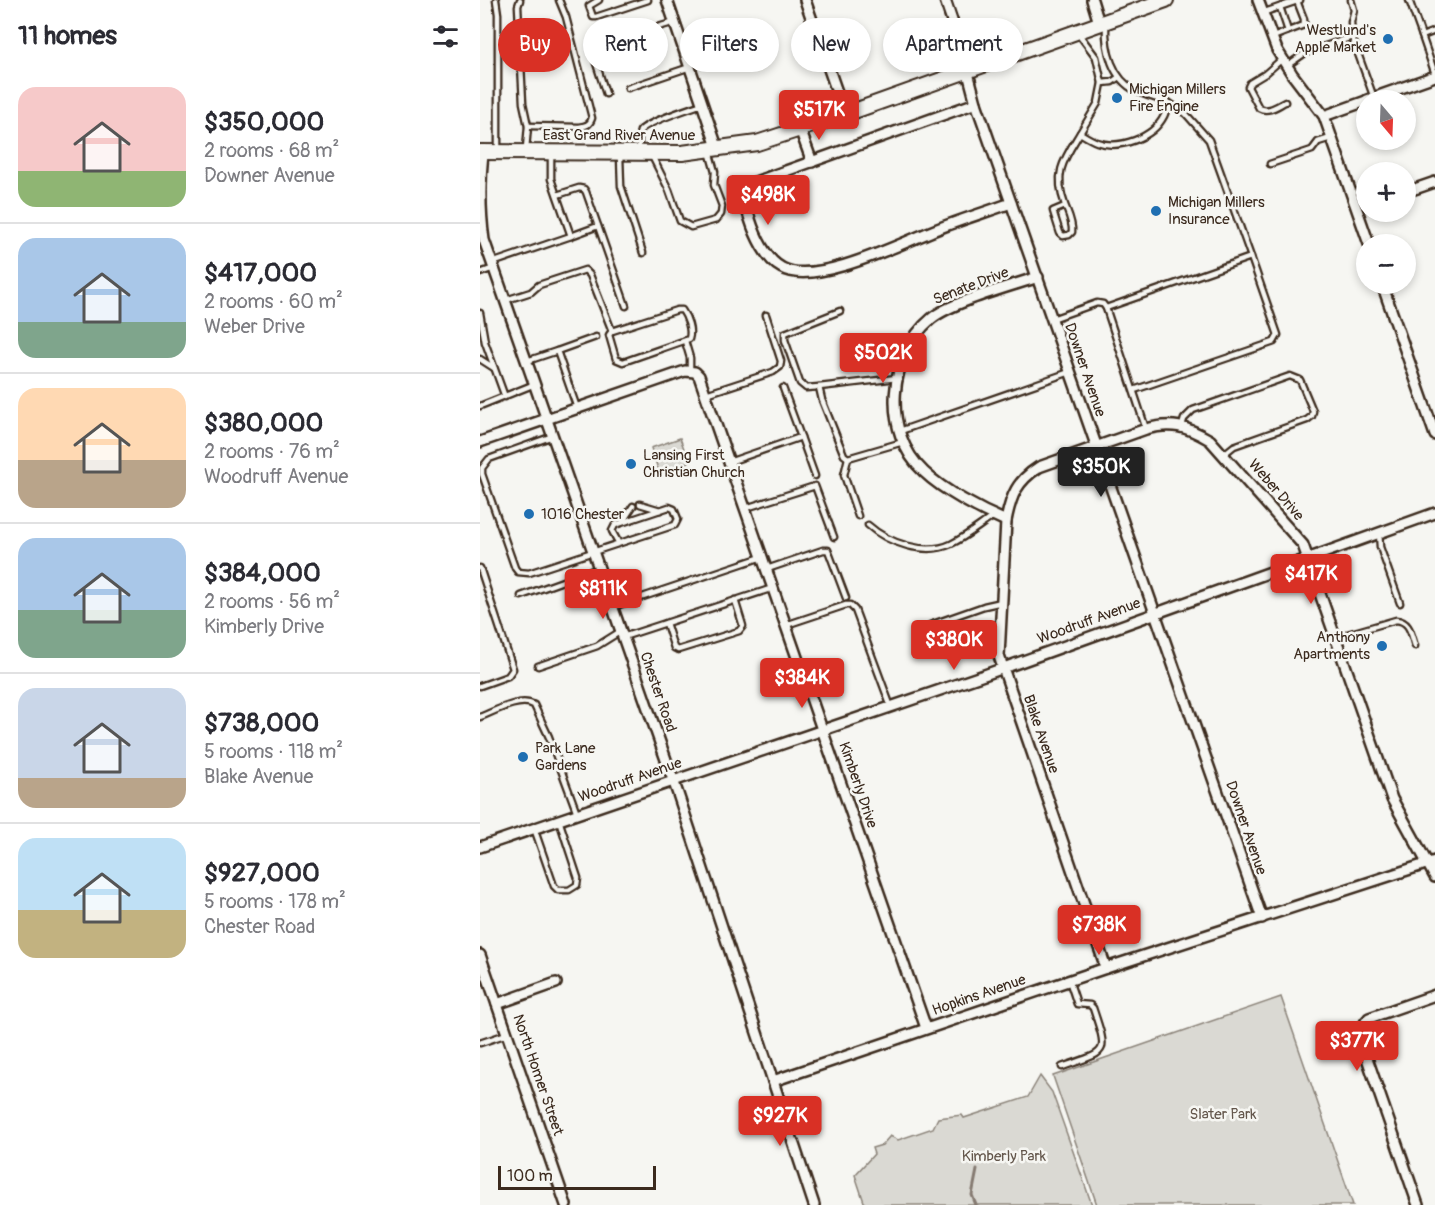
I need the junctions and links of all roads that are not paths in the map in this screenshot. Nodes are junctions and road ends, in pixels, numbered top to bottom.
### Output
1 (496, 0) edge
2 (520, 0) edge
3 (559, 0) edge
4 (599, 0) edge
5 (648, 0) edge
6 (667, 0) edge
7 (806, 0) edge
8 (945, 0) edge
9 (1092, 0) edge
10 (1166, 0) edge
11 (1258, 0) edge
12 (1351, 0) edge
13 (1409, 0) edge
14 (1295, 1) edge
15 (1280, 7) junction
16 (1262, 13) junction
17 (951, 18) edge
18 (675, 22) junction
19 (1102, 22) junction
20 (1077, 31) junction
21 (1288, 31) junction
22 (1435, 32) edge
23 (1422, 36) junction
24 (680, 37) edge
25 (1352, 37) junction
26 (1270, 38) junction
27 (1023, 50) edge
28 (1284, 62) junction
29 (680, 71) edge
30 (691, 72) edge
31 (959, 72) edge
32 (968, 72) edge
33 (1435, 75) edge
34 (1119, 77) junction
35 (1102, 84) junction
36 (628, 88) dead end
37 (1366, 90) edge
38 (1395, 90) edge
39 (606, 94) dead end
40 (1168, 102) junction
41 (1285, 102) dead end
42 (976, 103) junction
43 (703, 104) junction
44 (1356, 105) edge
45 (843, 115) junction
46 (1324, 116) junction
47 (528, 126) junction
48 (800, 129) junction
49 (1080, 133) junction
50 (1331, 138) junction
51 (713, 150) junction
52 (482, 152) edge
53 (498, 152) junction
54 (525, 152) junction
55 (550, 153) junction
56 (620, 153) junction
57 (645, 153) junction
58 (812, 162) junction
59 (1270, 164) dead end
60 (1435, 182) edge
61 (1416, 189) edge
62 (557, 195) junction
63 (1011, 203) junction
64 (1065, 206) junction
65 (1356, 209) edge
66 (598, 226) junction
67 (571, 236) junction
68 (643, 253) dead end
69 (1251, 257) junction
70 (493, 266) junction
71 (480, 273) edge
72 (1038, 277) junction
73 (1386, 294) edge
74 (506, 300) junction
75 (626, 306) dead end
76 (1106, 309) junction
77 (840, 311) dead end
78 (480, 313) edge
79 (766, 315) dead end
80 (1052, 319) junction
81 (612, 331) junction
82 (596, 337) dead end
83 (686, 341) junction
84 (557, 351) junction
85 (480, 359) edge
86 (527, 361) junction
87 (494, 368) junction
88 (690, 371) junction
89 (1070, 372) junction
90 (897, 378) junction
91 (535, 384) junction
92 (819, 387) junction
93 (783, 388) dead end
94 (1134, 390) junction
95 (706, 394) junction
96 (505, 397) junction
97 (480, 406) edge
98 (577, 408) junction
99 (547, 419) junction
100 (1182, 426) junction
101 (1146, 429) junction
102 (900, 431) junction
103 (1435, 435) edge
104 (553, 436) junction
105 (801, 437) junction
106 (904, 441) junction
107 (480, 442) edge
108 (1096, 446) junction
109 (1224, 454) junction
110 (848, 458) junction
111 (729, 462) junction
112 (815, 476) dead end
113 (640, 504) dead end
114 (633, 506) dead end
115 (746, 508) junction
116 (660, 510) junction
117 (1435, 513) edge
118 (858, 516) dead end
119 (994, 516) junction
120 (1006, 521) junction
121 (622, 522) junction
122 (868, 525) dead end
123 (1379, 532) junction
124 (834, 537) dead end
125 (618, 542) junction
126 (593, 551) junction
127 (762, 557) junction
128 (1309, 557) junction
129 (480, 568) edge
130 (599, 568) junction
131 (767, 569) junction
132 (773, 588) junction
133 (521, 596) dead end
134 (846, 598) dead end
135 (735, 600) junction
136 (1002, 602) junction
137 (1400, 603) dead end
138 (613, 608) junction
139 (1156, 613) junction
140 (666, 623) junction
141 (786, 625) junction
142 (930, 625) dead end
143 (622, 634) junction
144 (1336, 637) junction
145 (1415, 646) dead end
146 (538, 666) dead end
147 (1002, 667) junction
148 (480, 686) edge
149 (891, 706) junction
150 (480, 717) edge
151 (823, 729) junction
152 (673, 781) junction
153 (577, 814) junction
154 (559, 820) junction
155 (534, 828) junction
156 (480, 847) edge
157 (1432, 862) edge
158 (1435, 877) edge
159 (1262, 918) junction
160 (480, 955) edge
161 (1106, 968) junction
162 (1069, 980) junction
163 (556, 983) dead end
164 (1435, 995) edge
165 (497, 1004) junction
166 (926, 1028) junction
167 (507, 1034) junction
168 (480, 1043) edge
169 (1062, 1067) dead end
170 (772, 1082) junction
171 (566, 1205) edge
172 (814, 1205) edge
173 (1418, 1205) edge

1 - 53 lane
2 - 47 lane
3 - 47 lane
4 - 5 lane
6 - 18 street
7 - 45 street
8 - 17 street, Downer Avenue
9 - 19 street
10 - 19 main road, East Grand River Avenue
11 - 16 street
12 - 25 lane
13 - 23 lane
14 - 15 lane
14 - 21 lane
15 - 16 lane
15 - 21 lane
16 - 26 street
18 - 24 street
18 - 39 lane
19 - 20 main road, East Grand River Avenue
19 - 34 lane
20 - 27 main road, East Grand River Avenue
20 - 35 lane
21 - 26 lane
22 - 23 lane
23 - 33 lane
25 - 28 lane
25 - 37 lane
26 - 28 street
28 - 41 lane
28 - 46 street
29 - 36 lane
30 - 43 street
31 - 45 main road, East Grand River Avenue
32 - 42 street, Downer Avenue
33 - 38 street
34 - 35 lane
34 - 40 lane
35 - 49 lane
40 - 49 lane
40 - 69 lane
42 - 58 street
42 - 63 street, Downer Avenue
43 - 51 street
43 - 57 lane
44 - 46 street
45 - 48 main road, East Grand River Avenue
46 - 50 street
47 - 54 lane
48 - 51 main road, East Grand River Avenue
48 - 58 street
49 - 64 lane
50 - 59 lane
50 - 65 street
51 - 57 main road, East Grand River Avenue
51 - 57 lane
52 - 53 main road, East Grand River Avenue
52 - 70 street, Chester Road
53 - 54 main road, East Grand River Avenue
54 - 55 main road, East Grand River Avenue
55 - 56 main road, East Grand River Avenue
55 - 62 lane
56 - 57 main road, East Grand River Avenue
56 - 68 lane
58 - 63 street
60 - 61 street
62 - 66 lane
62 - 67 lane
63 - 72 street, Downer Avenue
64 - 64 lane
66 - 67 lane
66 - 75 lane
67 - 70 lane
69 - 76 lane
69 - 94 lane
70 - 71 lane
70 - 74 street, Chester Road
72 - 80 street, Downer Avenue
72 - 90 street, Senate Drive
73 - 103 street
74 - 81 lane
74 - 86 street, Chester Road
76 - 80 lane
76 - 94 lane
77 - 92 lane
78 - 87 lane
79 - 95 lane
80 - 89 street, Downer Avenue
81 - 83 lane
81 - 83 lane
82 - 84 lane
83 - 88 lane
84 - 86 lane
84 - 98 lane
85 - 87 lane
86 - 91 street, Chester Road
87 - 96 lane
88 - 95 street, Kimberly Drive
88 - 98 street
89 - 102 lane
89 - 108 street, Downer Avenue
90 - 92 lane
90 - 102 street, Senate Drive
91 - 96 lane
91 - 99 street, Chester Road
92 - 110 lane
93 - 105 lane
94 - 101 lane
95 - 111 street, Kimberly Drive
96 - 97 lane
98 - 99 street
99 - 104 street, Chester Road
99 - 107 street
100 - 101 street, Weber Drive
100 - 109 street, Weber Drive
100 - 109 lane
101 - 108 street, Weber Drive
102 - 106 street, Senate Drive
104 - 126 street, Chester Road
104 - 126 lane
105 - 111 lane
105 - 112 lane
106 - 110 lane
106 - 119 street, Senate Drive
108 - 120 street, Blake Avenue
108 - 139 street, Downer Avenue
109 - 128 street, Weber Drive
110 - 118 lane
111 - 115 street, Kimberly Drive
113 - 116 lane
114 - 121 lane
115 - 124 lane
115 - 127 street, Kimberly Drive
116 - 121 lane
116 - 125 lane
117 - 123 street, Woodruff Avenue
119 - 120 street, Senate Drive
119 - 122 lane
120 - 136 street, Blake Avenue
121 - 125 lane
123 - 128 street, Woodruff Avenue
123 - 137 lane
125 - 126 lane
126 - 130 street, Chester Road
127 - 131 street, Kimberly Drive
127 - 138 lane
128 - 139 street, Woodruff Avenue
128 - 144 street, Weber Drive
129 - 148 lane
130 - 133 lane
130 - 138 street, Chester Road
131 - 132 street, Kimberly Drive
131 - 134 lane
132 - 135 lane
132 - 141 street, Kimberly Drive
135 - 140 lane
135 - 140 lane
136 - 142 lane
136 - 147 street, Blake Avenue
138 - 143 street, Chester Road
139 - 147 street, Woodruff Avenue
139 - 159 street, Downer Avenue
140 - 143 lane
141 - 149 lane
141 - 151 street, Kimberly Drive
143 - 146 lane
143 - 152 street, Chester Road
144 - 145 lane
144 - 157 street, Weber Drive
147 - 149 street, Woodruff Avenue
147 - 161 street, Blake Avenue
149 - 151 street, Woodruff Avenue
150 - 153 lane
151 - 152 street, Woodruff Avenue
151 - 166 street, Kimberly Drive
152 - 153 street, Woodruff Avenue
152 - 170 street, Chester Road
153 - 154 street, Woodruff Avenue
154 - 155 street, Woodruff Avenue
154 - 155 lane
155 - 156 street, Woodruff Avenue
157 - 158 street, Weber Drive
157 - 159 street, Hopkins Avenue
159 - 161 street, Hopkins Avenue
160 - 165 street, North Homer Street
161 - 162 street, Hopkins Avenue
162 - 166 street, Hopkins Avenue
162 - 169 lane
163 - 165 street
164 - 173 street
165 - 167 street, North Homer Street
166 - 170 street, Hopkins Avenue
167 - 168 lane
167 - 171 street, North Homer Street
170 - 172 street, Chester Road

